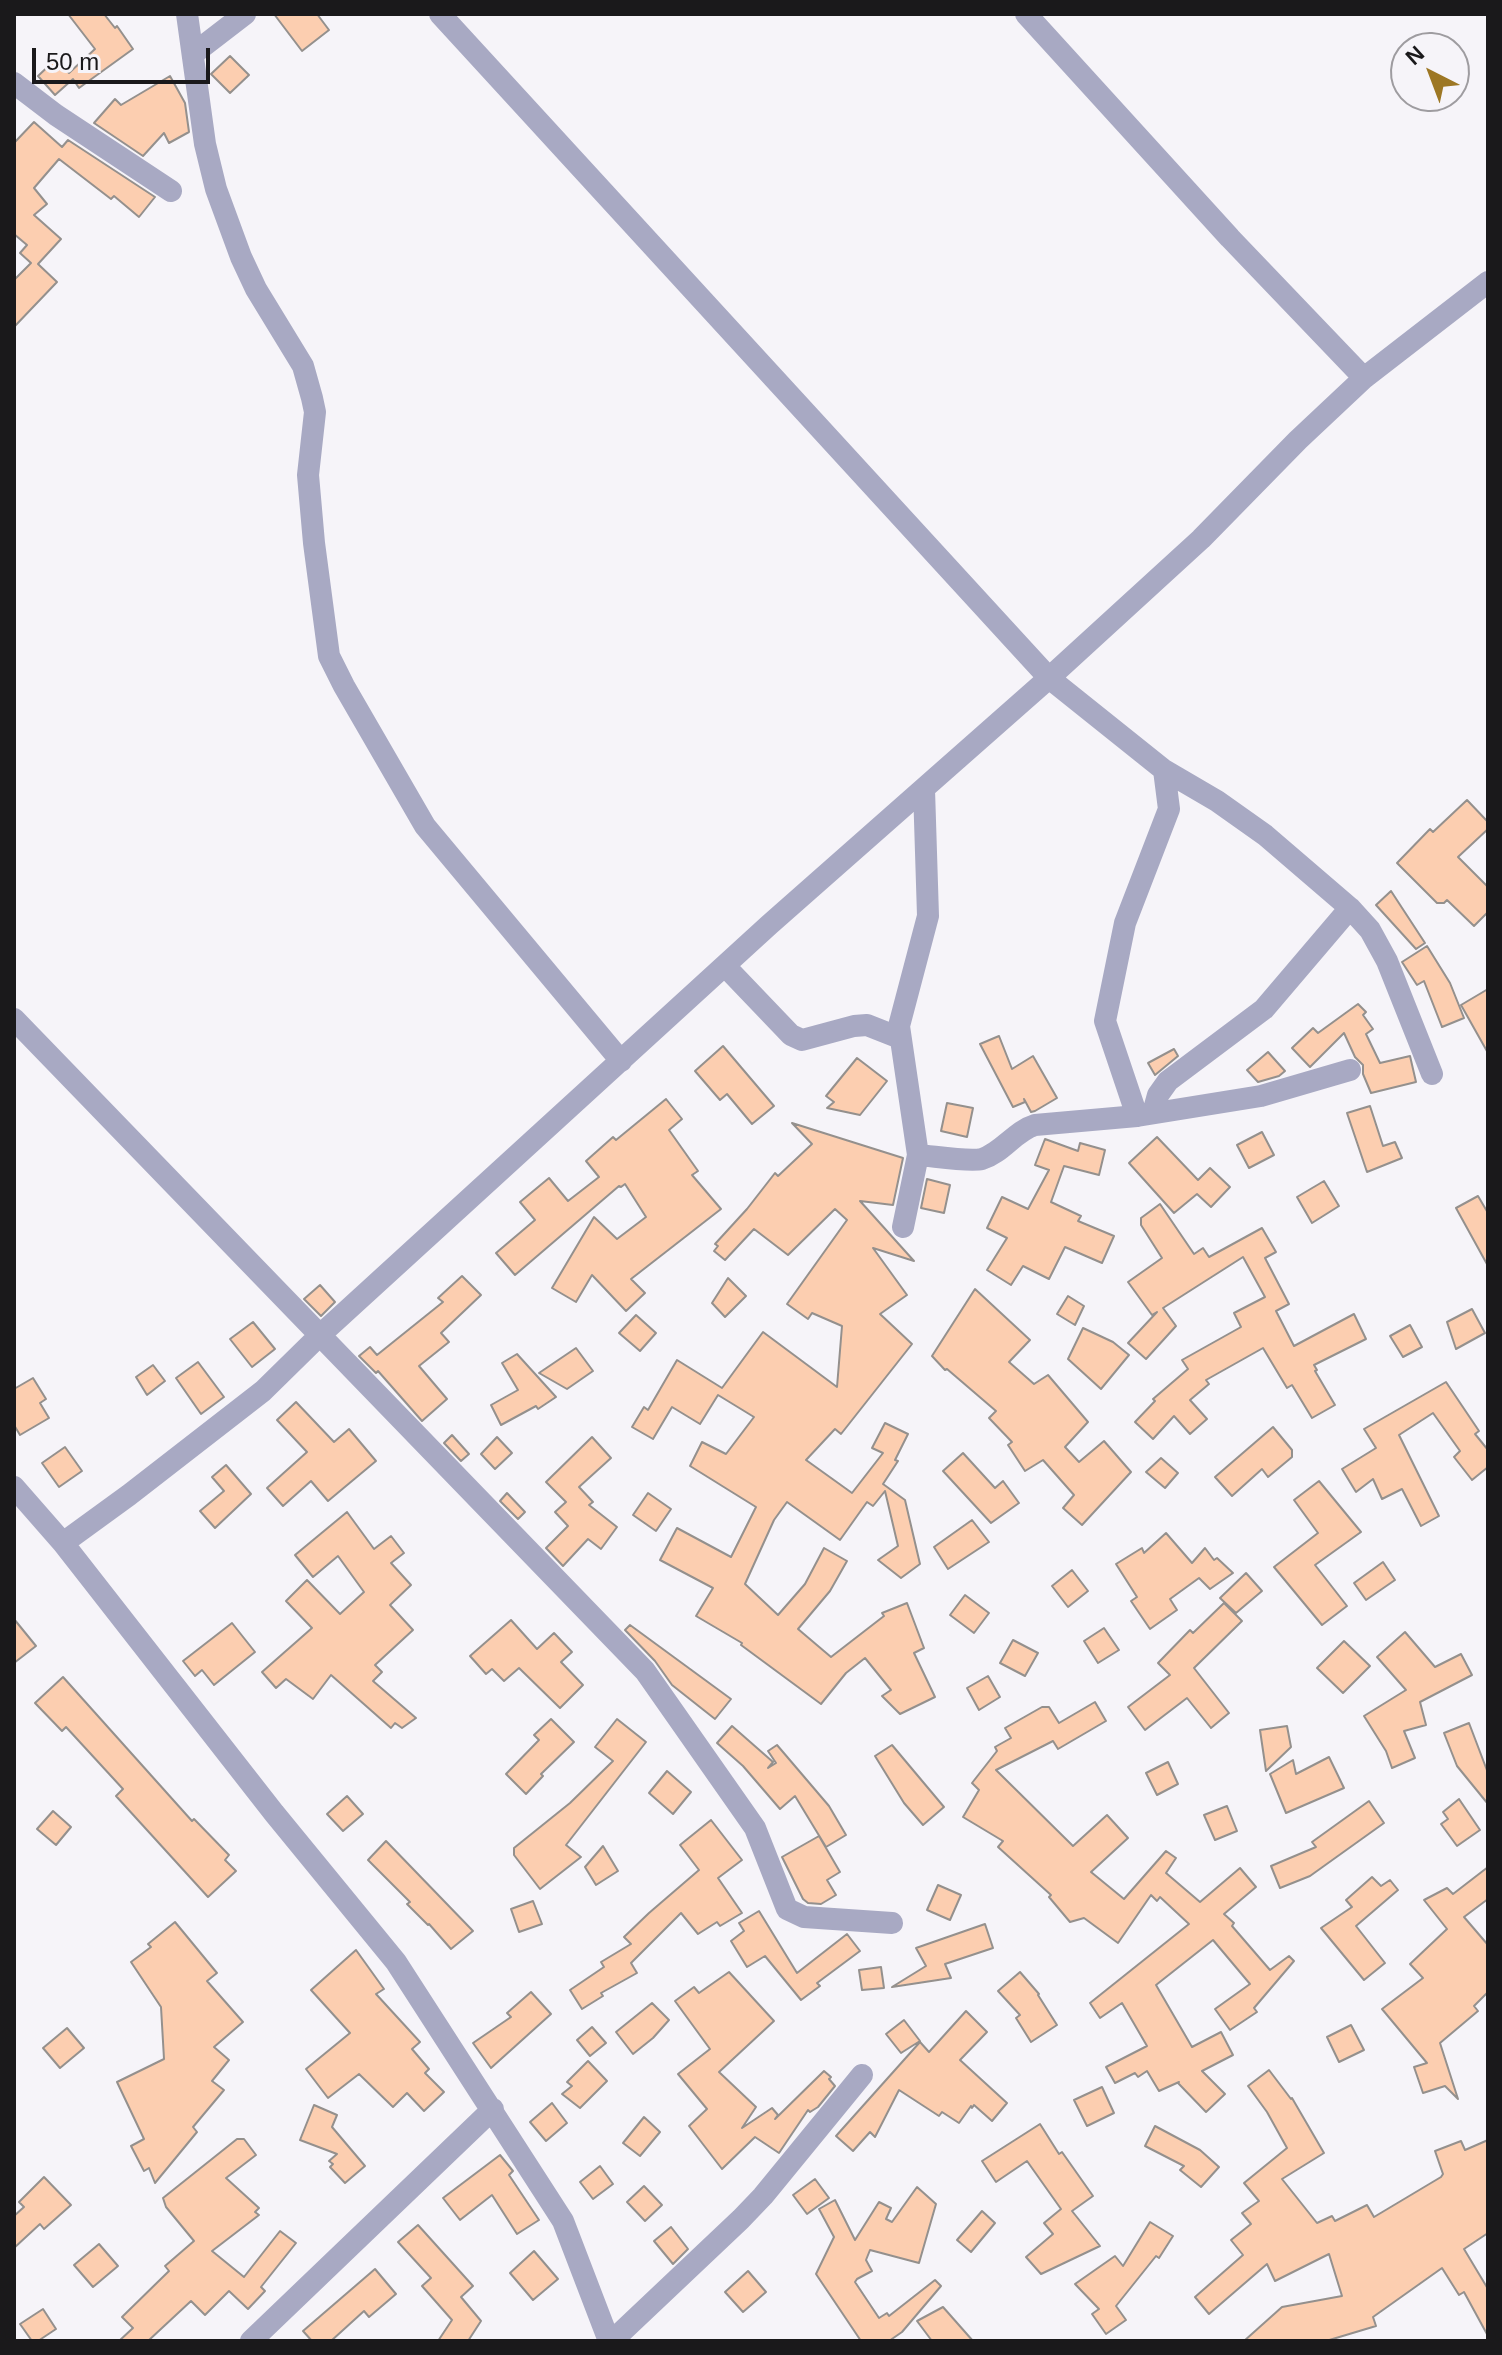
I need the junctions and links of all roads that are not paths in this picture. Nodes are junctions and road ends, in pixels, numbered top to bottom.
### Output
1 (187, 14) edge
2 (245, 14) edge
3 (440, 14) edge
4 (1026, 14) edge
5 (193, 54) junction
6 (14, 83) edge
7 (171, 191) dead end
8 (1488, 282) edge
9 (1364, 378) junction
10 (1049, 678) junction
11 (1164, 770) junction
12 (924, 789) junction
13 (1350, 908) junction
14 (725, 966) junction
15 (14, 1019) edge
16 (900, 1038) junction
17 (621, 1061) junction
18 (1350, 1070) dead end
19 (1432, 1074) dead end
20 (1145, 1115) junction
21 (918, 1155) junction
22 (903, 1227) dead end
23 (319, 1336) junction
24 (14, 1487) edge
25 (63, 1543) junction
26 (892, 1923) dead end
27 (862, 2075) dead end
28 (493, 2109) junction
29 (251, 2341) edge
30 (610, 2341) edge

1 - 5 street
2 - 5 street
3 - 10 street
4 - 9 street
5 - 17 street
6 - 7 street
8 - 9 street
9 - 10 street
10 - 11 street
10 - 12 street
11 - 13 street
11 - 20 street
12 - 14 street
12 - 16 street
13 - 19 street
13 - 20 street
14 - 16 street
14 - 17 street
15 - 23 street
16 - 21 street
17 - 23 street
18 - 20 street
20 - 21 street
21 - 22 street
23 - 25 street
23 - 26 street
24 - 25 street
25 - 28 street
27 - 30 street
28 - 29 street
28 - 30 street

